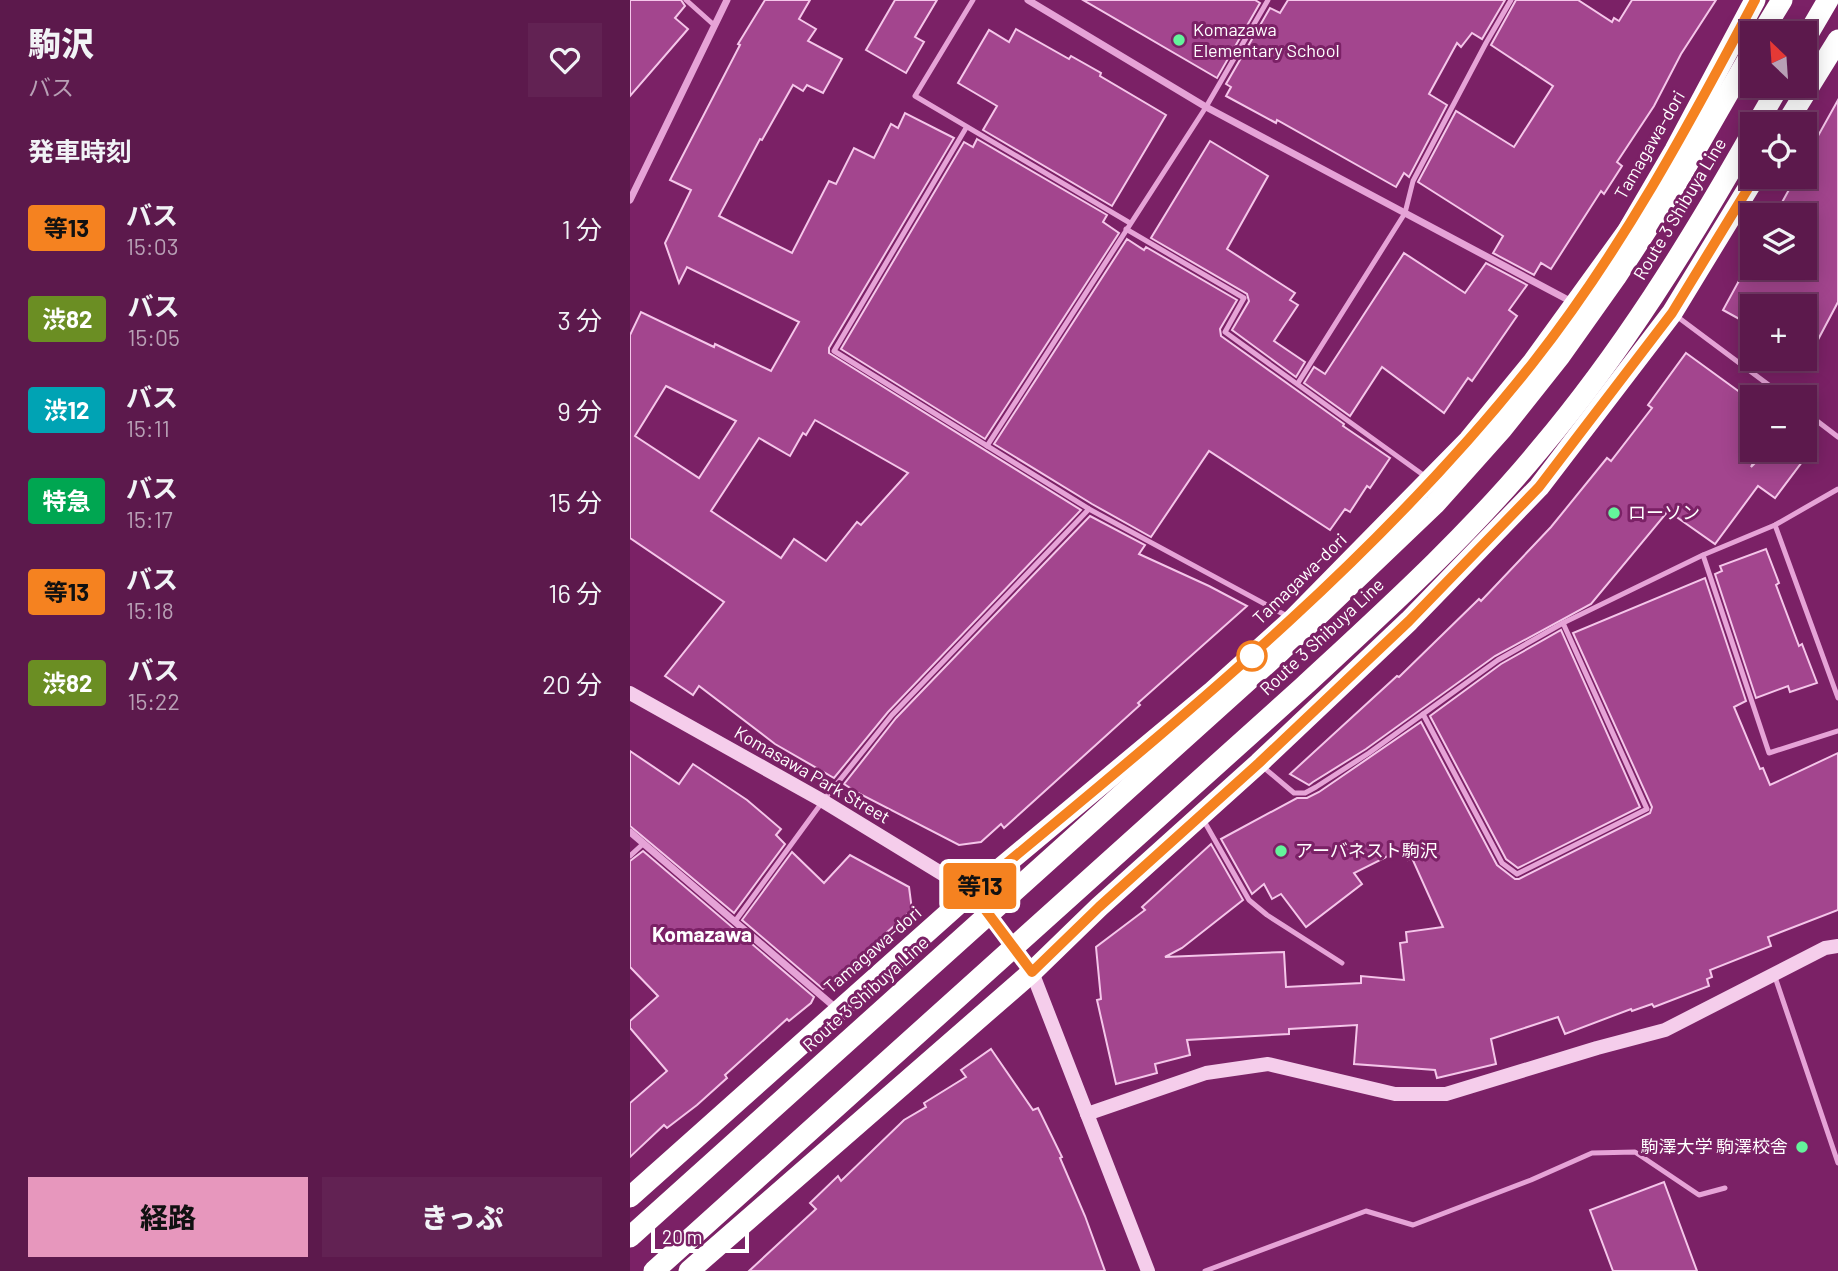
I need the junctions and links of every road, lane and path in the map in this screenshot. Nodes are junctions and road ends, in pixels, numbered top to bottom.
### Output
1 (686, 0) edge
2 (727, 0) edge
3 (973, 0) edge
4 (1028, 0) edge
5 (1268, 0) edge
6 (1511, 0) edge
7 (1755, 0) edge
8 (1782, 0) edge
9 (1828, 0) edge
10 (1769, 21) edge
11 (1816, 21) edge
12 (715, 25) junction
13 (1838, 40) edge
14 (1740, 73) edge
15 (1206, 107) junction
16 (1793, 112) edge
17 (967, 128) junction
18 (1740, 153) edge
19 (1748, 189) edge
20 (630, 200) edge
21 (1405, 213) junction
22 (1128, 226) junction
23 (1575, 304) junction
24 (1672, 313) junction
25 (1298, 383) junction
26 (1769, 385) edge
27 (1817, 421) edge
28 (1838, 436) edge
29 (987, 446) junction
30 (1431, 480) junction
31 (1838, 489) edge
32 (1090, 509) junction
33 (1775, 525) junction
34 (1703, 555) junction
35 (1293, 619) junction
36 (1563, 623) junction
37 (630, 693) edge
38 (1838, 698) edge
39 (1423, 714) junction
40 (1838, 731) edge
41 (1259, 763) junction
42 (823, 801) junction
43 (1200, 816) junction
44 (630, 832) edge
45 (644, 843) junction
46 (630, 856) edge
47 (972, 892) junction
48 (736, 920) junction
49 (1838, 946) edge
50 (1342, 963) dead end
51 (1032, 972) junction
52 (1773, 973) junction
53 (839, 1010) junction
54 (1087, 1114) junction
55 (1838, 1163) edge
56 (1725, 1188) dead end
57 (630, 1197) edge
58 (630, 1237) edge
59 (654, 1271) edge
60 (689, 1271) edge
61 (1148, 1271) edge
62 (1205, 1271) edge

1 - 12 lane
2 - 12 street
3 - 17 lane
4 - 15 street
5 - 15 lane
6 - 21 lane
7 - 23 highway, Tamagawa-dori
8 - 10 highway
9 - 11 highway
12 - 20 street
13 - 16 highway
14 - 58 highway, Route 3 Shibuya Line, bridge
15 - 21 street
15 - 22 lane
17 - 22 lane
17 - 29 lane
18 - 59 highway, Route 3 Shibuya Line, bridge
19 - 24 highway
21 - 23 street
21 - 25 lane
22 - 25 lane
22 - 29 lane
23 - 30 highway, Tamagawa-dori
24 - 26 lane
24 - 41 highway
25 - 30 lane
27 - 28 lane
29 - 32 lane
30 - 35 highway, Tamagawa-dori
31 - 33 lane
32 - 35 lane
32 - 42 lane
33 - 34 lane
33 - 38 lane
34 - 36 lane
34 - 40 lane
35 - 47 highway, Tamagawa-dori
36 - 39 lane
36 - 39 lane
37 - 42 street, Komasawa Park Street
39 - 41 lane
41 - 43 highway
42 - 47 street, Komasawa Park Street
42 - 48 lane
43 - 50 lane
43 - 51 highway
44 - 45 street
45 - 46 lane
45 - 48 street
47 - 51 street
47 - 53 highway, Tamagawa-dori
48 - 53 street
49 - 52 street
51 - 54 street
51 - 60 highway
52 - 54 street
52 - 55 lane
53 - 57 highway, Tamagawa-dori
54 - 61 street
56 - 62 lane

